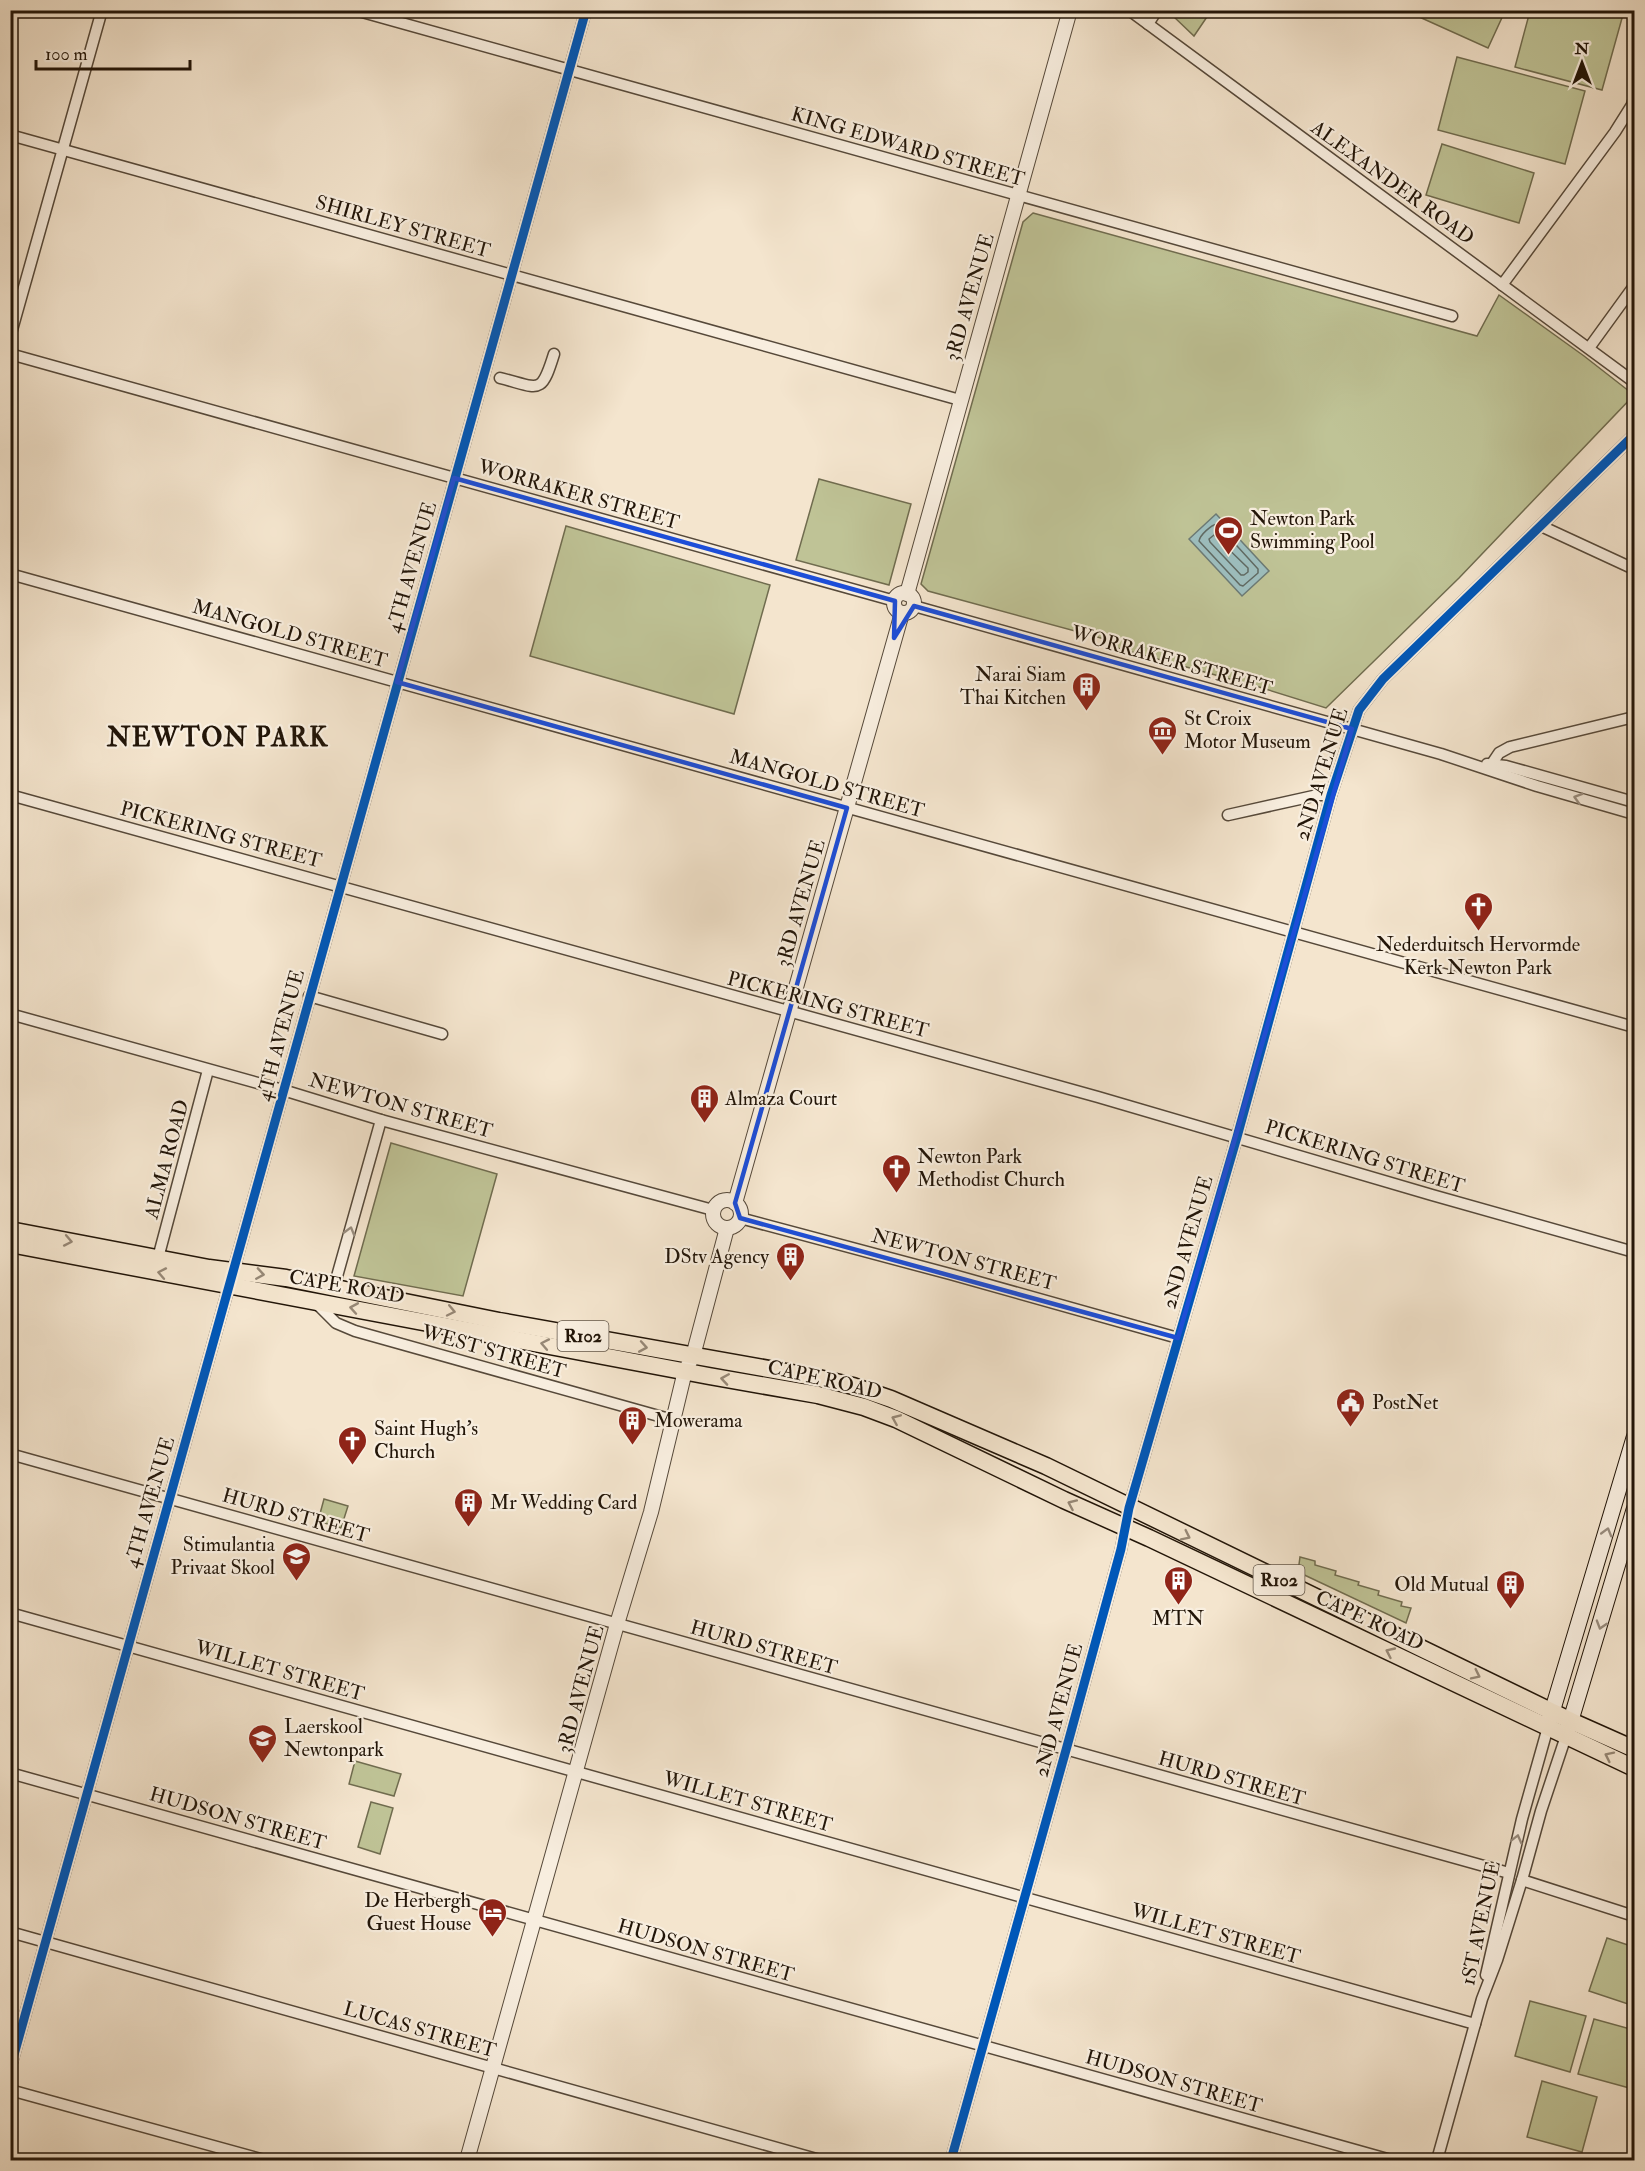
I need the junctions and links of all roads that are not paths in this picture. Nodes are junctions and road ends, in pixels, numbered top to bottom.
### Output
1 (102, 10) edge
2 (355, 10) edge
3 (586, 10) edge
4 (1070, 10) edge
5 (1129, 10) edge
6 (1157, 10) edge
7 (1148, 24) junction
8 (569, 70) junction
9 (1635, 98) edge
10 (10, 135) edge
11 (63, 150) junction
12 (1018, 195) junction
13 (512, 275) junction
14 (1502, 285) junction
15 (1635, 286) edge
16 (1452, 316) dead end
17 (10, 337) edge
18 (1589, 348) junction
19 (10, 354) edge
20 (554, 354) dead end
21 (500, 378) dead end
22 (1635, 382) edge
23 (960, 400) junction
24 (1635, 435) edge
25 (454, 478) junction
26 (1541, 526) junction
27 (1635, 569) edge
28 (10, 574) edge
29 (905, 604) junction
30 (397, 682) junction
31 (1635, 717) edge
32 (1352, 729) junction
33 (1489, 766) junction
34 (10, 795) edge
35 (1331, 795) junction
36 (1635, 802) edge
37 (847, 808) junction
38 (1635, 814) edge
39 (1228, 815) dead end
40 (341, 886) junction
41 (1294, 933) junction
42 (309, 996) junction
43 (790, 1011) junction
44 (10, 1014) edge
45 (1635, 1027) edge
46 (442, 1034) dead end
47 (208, 1070) junction
48 (283, 1090) junction
49 (381, 1120) junction
50 (1237, 1137) junction
51 (735, 1203) junction
52 (713, 1210) junction
53 (740, 1218) junction
54 (727, 1228) junction
55 (10, 1230) edge
56 (10, 1244) edge
57 (1635, 1252) edge
58 (158, 1258) junction
59 (232, 1278) junction
60 (334, 1287) junction
61 (313, 1301) junction
62 (1178, 1338) junction
63 (689, 1364) junction
64 (673, 1420) junction
65 (1635, 1438) edge
66 (10, 1454) edge
67 (169, 1498) junction
68 (1129, 1508) junction
69 (1635, 1510) edge
70 (1125, 1528) junction
71 (10, 1613) edge
72 (617, 1624) junction
73 (127, 1646) junction
74 (1550, 1719) junction
75 (1569, 1728) junction
76 (1635, 1749) edge
77 (1066, 1750) junction
78 (1635, 1768) edge
79 (10, 1773) edge
80 (577, 1773) junction
81 (86, 1794) junction
82 (1509, 1873) junction
83 (1522, 1880) junction
84 (1024, 1898) junction
85 (1635, 1917) edge
86 (535, 1920) junction
87 (10, 1932) edge
88 (46, 1942) junction
89 (1482, 1999) junction
90 (1475, 2024) junction
91 (983, 2046) junction
92 (10, 2069) edge
93 (493, 2069) junction
94 (10, 2090) edge
95 (264, 2160) edge
96 (467, 2160) edge
97 (820, 2160) edge
98 (951, 2160) edge
99 (1391, 2160) edge
100 (1437, 2160) edge

1 - 11 street
2 - 8 street, KING EDWARD STREET
3 - 8 street, 4TH AVENUE
4 - 12 street, 3RD AVENUE
5 - 7 street, ALEXANDER ROAD
6 - 7 street
7 - 14 street, ALEXANDER ROAD
8 - 12 street, KING EDWARD STREET
8 - 13 street, 4TH AVENUE
9 - 14 street
10 - 11 street, SHIRLEY STREET
11 - 13 street, SHIRLEY STREET
11 - 17 street
12 - 16 street, KING EDWARD STREET
12 - 23 street, 3RD AVENUE
13 - 23 street, SHIRLEY STREET
13 - 25 street, 4TH AVENUE
14 - 18 street, ALEXANDER ROAD
15 - 18 street
18 - 22 street, ALEXANDER ROAD
19 - 25 street, WORRAKER STREET
20 - 21 street
23 - 29 street, 3RD AVENUE
24 - 26 street, 2ND AVENUE
25 - 29 street, WORRAKER STREET
25 - 30 street, 4TH AVENUE
26 - 27 street
26 - 32 street, 2ND AVENUE
28 - 30 street, MANGOLD STREET
29 - 32 street, WORRAKER STREET
29 - 37 street, 3RD AVENUE
30 - 37 street, MANGOLD STREET
30 - 40 street, 4TH AVENUE
31 - 33 street
32 - 33 street, WORRAKER STREET
32 - 35 street, 2ND AVENUE
33 - 36 street, WORRAKER STREET
38 -> 33 street, WORRAKER STREET
34 - 40 street, PICKERING STREET
35 - 39 street
35 - 41 street, 2ND AVENUE
37 - 41 street, MANGOLD STREET
37 - 43 street, 3RD AVENUE
40 - 42 street, 4TH AVENUE
40 - 43 street, PICKERING STREET
41 - 45 street, MANGOLD STREET
41 - 50 street, 2ND AVENUE
42 - 46 street
42 - 48 street, 4TH AVENUE
43 - 50 street, PICKERING STREET
43 - 51 street, 3RD AVENUE
44 - 47 street, NEWTON STREET
47 - 48 street, NEWTON STREET
47 - 58 street, ALMA ROAD
48 - 49 street, NEWTON STREET
48 - 59 street, 4TH AVENUE
49 - 52 street, NEWTON STREET
60 -> 49 street
50 - 57 street, PICKERING STREET
50 - 62 street, 2ND AVENUE
51 - 52 street
51 - 53 street
52 - 54 street
53 - 54 street
53 - 62 street, NEWTON STREET
54 - 63 street, 3RD AVENUE
55 -> 58 main road, CAPE ROAD / R102
59 -> 56 main road, CAPE ROAD / R102
58 - 59 main road, CAPE ROAD / R102
59 -> 60 main road, CAPE ROAD / R102
59 - 61 main road, CAPE ROAD / R102
59 - 67 street, 4TH AVENUE
60 -> 63 main road, CAPE ROAD / R102
63 -> 61 main road, CAPE ROAD / R102
61 - 64 street, WEST STREET
62 - 68 street, 2ND AVENUE
63 - 64 street, 3RD AVENUE
63 - 68 main road, CAPE ROAD / R102
70 -> 63 main road, CAPE ROAD / R102
64 - 72 street, 3RD AVENUE
74 -> 65 main road
66 - 67 street, HURD STREET
67 - 72 street, HURD STREET
67 - 73 street, 4TH AVENUE
68 - 70 street, 2ND AVENUE
68 -> 74 main road, CAPE ROAD / R102
69 -> 75 main road
74 -> 70 main road, CAPE ROAD / R102
70 - 77 street, 2ND AVENUE
71 - 73 street, WILLET STREET
72 - 77 street, HURD STREET
72 - 80 street, 3RD AVENUE
73 - 80 street, WILLET STREET
73 - 81 street, 4TH AVENUE
74 - 75 main road, CAPE ROAD / R102
82 -> 74 street, 1ST AVENUE
75 - 76 main road, CAPE ROAD / R102
78 -> 75 main road, CAPE ROAD / R102
75 - 83 street, 1ST AVENUE
77 - 82 street, HURD STREET
77 - 84 street, 2ND AVENUE
79 - 81 street, HUDSON STREET
80 - 84 street, WILLET STREET
80 - 86 street, 3RD AVENUE
81 - 86 street, HUDSON STREET
81 - 88 street, 4TH AVENUE
82 - 89 street, 1ST AVENUE
83 - 85 street
83 - 89 street, 1ST AVENUE
84 - 90 street, WILLET STREET
84 - 91 street, 2ND AVENUE
86 - 91 street, HUDSON STREET
86 - 93 street, 3RD AVENUE
87 - 88 street, LUCAS STREET
88 - 92 street, 4TH AVENUE
88 - 93 street, LUCAS STREET
89 - 90 street
90 - 100 street
91 - 98 street, 2ND AVENUE
91 - 99 street, HUDSON STREET
93 - 96 street, 3RD AVENUE
93 - 97 street, LUCAS STREET
94 - 95 street

